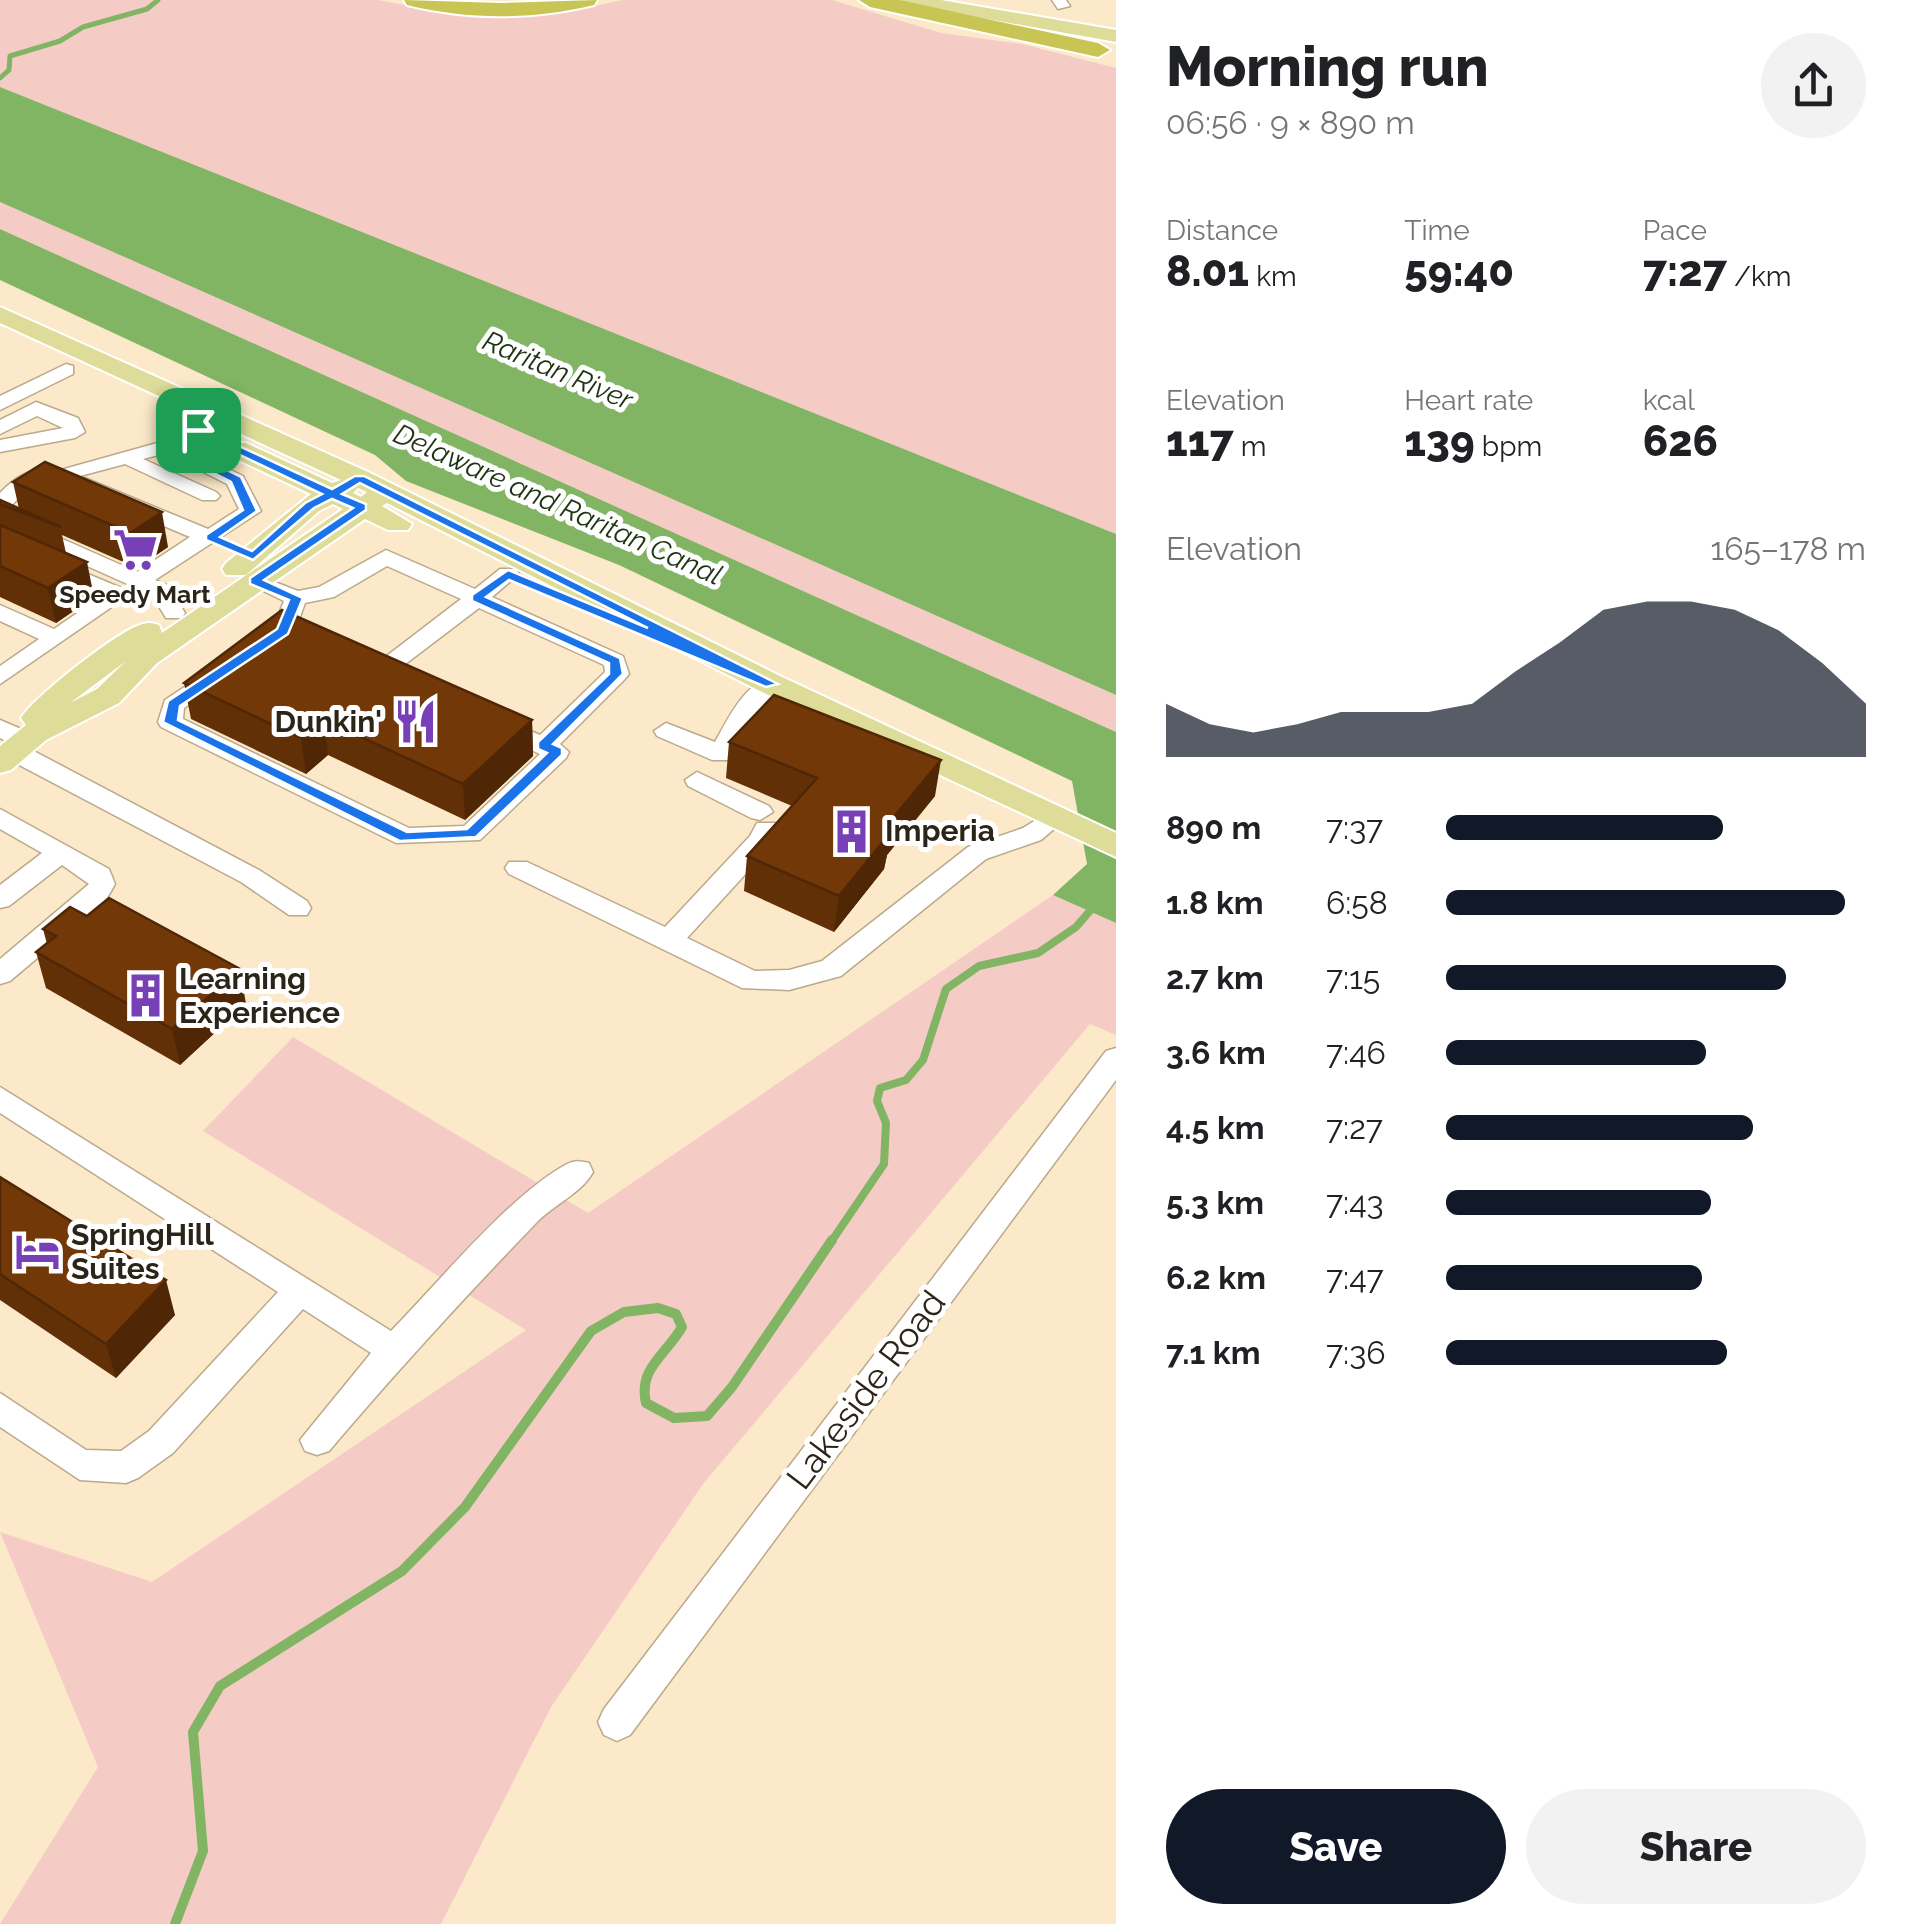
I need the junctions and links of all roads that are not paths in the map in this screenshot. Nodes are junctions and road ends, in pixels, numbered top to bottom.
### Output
1 (415, 0) edge
2 (586, 0) edge
3 (870, 0) edge
4 (910, 0) edge
5 (976, 6) edge
6 (1109, 45) edge
7 (0, 314) edge
8 (0, 340) edge
9 (66, 370) junction
10 (0, 384) edge
11 (21, 394) junction
12 (0, 404) edge
13 (0, 428) edge
14 (198, 430) junction
15 (0, 446) edge
16 (158, 451) junction
17 (266, 462) junction
18 (66, 473) junction
19 (220, 490) junction
20 (369, 492) junction
21 (332, 494) junction
22 (209, 537) junction
23 (0, 544) edge
24 (254, 569) junction
25 (508, 574) junction
26 (139, 581) junction
27 (296, 598) junction
28 (477, 598) junction
29 (0, 612) edge
30 (174, 613) junction
31 (56, 638) junction
32 (316, 646) edge
33 (236, 663) edge
34 (0, 678) edge
35 (771, 684) junction
36 (408, 686) edge
37 (470, 714) edge
38 (666, 731) dead end
39 (15, 743) edge
40 (543, 746) junction
41 (697, 780) dead end
42 (1055, 816) junction
43 (0, 818) edge
44 (1116, 846) edge
45 (61, 852) junction
46 (518, 868) dead end
47 (0, 899) edge
48 (298, 908) dead end
49 (670, 940) junction
50 (0, 974) edge
51 (1116, 1059) edge
52 (0, 1098) edge
53 (578, 1172) dead end
54 (300, 1290) junction
55 (394, 1350) junction
56 (0, 1408) edge
57 (317, 1440) dead end
58 (618, 1722) dead end

1 - 2 highway
3 - 6 highway
4 - 5 main road
5 - 6 main road
7 - 20 main road
8 - 9 main road
9 - 11 street
9 - 14 main road
10 - 11 street
11 - 12 street
13 - 15 street
14 - 16 street
14 - 17 main road
16 - 18 street
16 - 19 street
17 - 19 street
17 - 21 main road
18 - 22 street
18 - 26 street
19 - 22 street
20 - 21 main road
20 - 24 main road
20 - 25 main road
20 - 35 main road
21 - 24 main road
22 - 24 street
22 - 26 street
23 - 31 street
24 - 27 street
24 - 30 main road
24 - 39 main road
25 - 28 street
25 - 35 main road
26 - 30 street
27 - 28 street
27 - 32 street
28 - 36 street
28 - 40 street
29 - 31 street
30 - 39 main road
31 - 34 street
33 - 40 street
35 - 38 street
35 - 42 main road
37 - 40 street
39 - 48 street
41 - 49 street
42 - 44 main road
42 - 49 street
43 - 45 street
45 - 47 street
45 - 50 street
46 - 49 street
51 - 58 street, Lakeside Road
52 - 54 street
53 - 55 street
54 - 55 street
54 - 56 street
55 - 57 street

